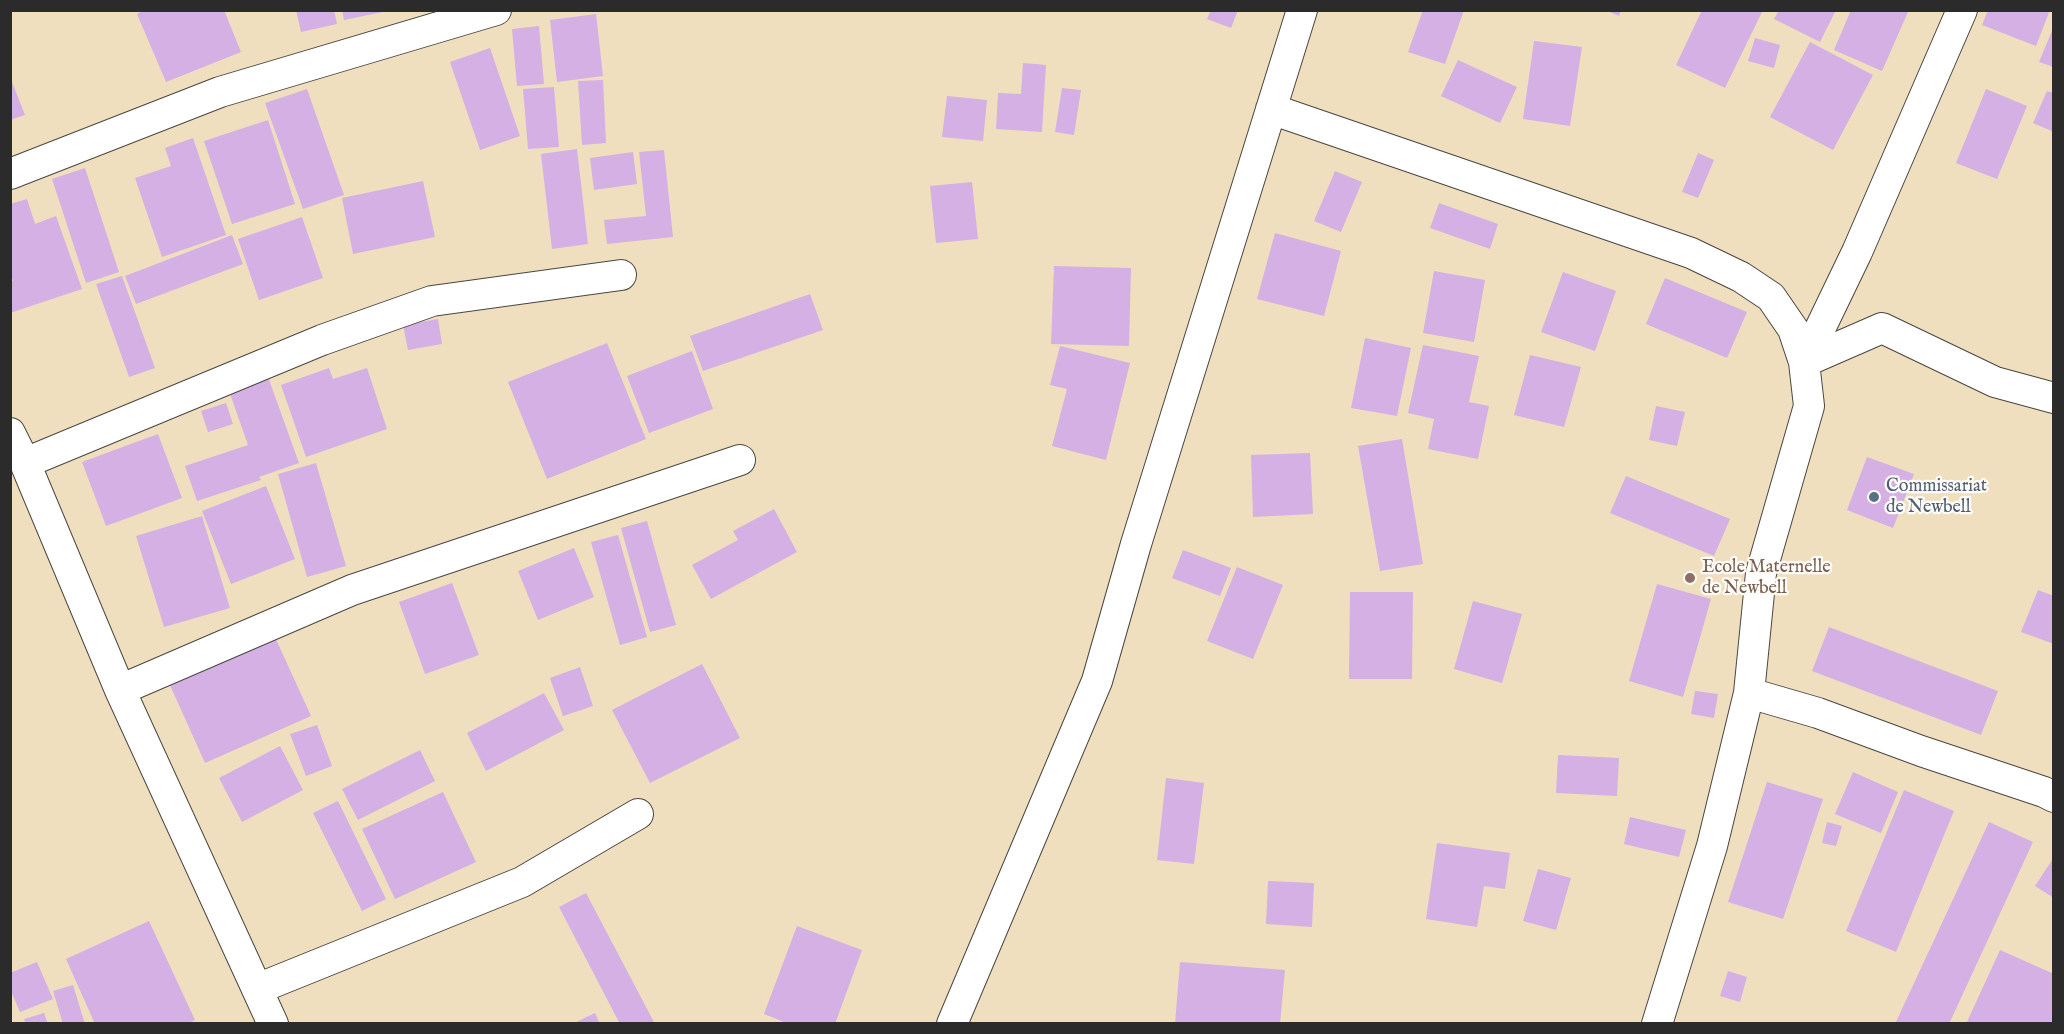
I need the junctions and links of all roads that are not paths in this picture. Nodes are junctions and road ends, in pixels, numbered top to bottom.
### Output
1 (496, 10) edge
2 (1302, 10) edge
3 (1962, 10) edge
4 (1270, 109) junction
5 (10, 174) edge
6 (621, 275) dead end
7 (1804, 362) junction
8 (2054, 398) edge
9 (10, 433) edge
10 (740, 460) dead end
11 (25, 463) junction
12 (120, 690) junction
13 (1749, 693) junction
14 (2054, 797) edge
15 (638, 814) dead end
16 (257, 989) junction
17 (273, 1023) edge
18 (952, 1023) edge
19 (1657, 1023) edge

1 - 5 street
2 - 4 street
3 - 7 street
4 - 7 street
4 - 18 street
6 - 11 street
7 - 8 street
7 - 13 street
9 - 11 street
10 - 12 street
11 - 12 street
12 - 16 street
13 - 14 street
13 - 19 street
15 - 16 street
16 - 17 street

